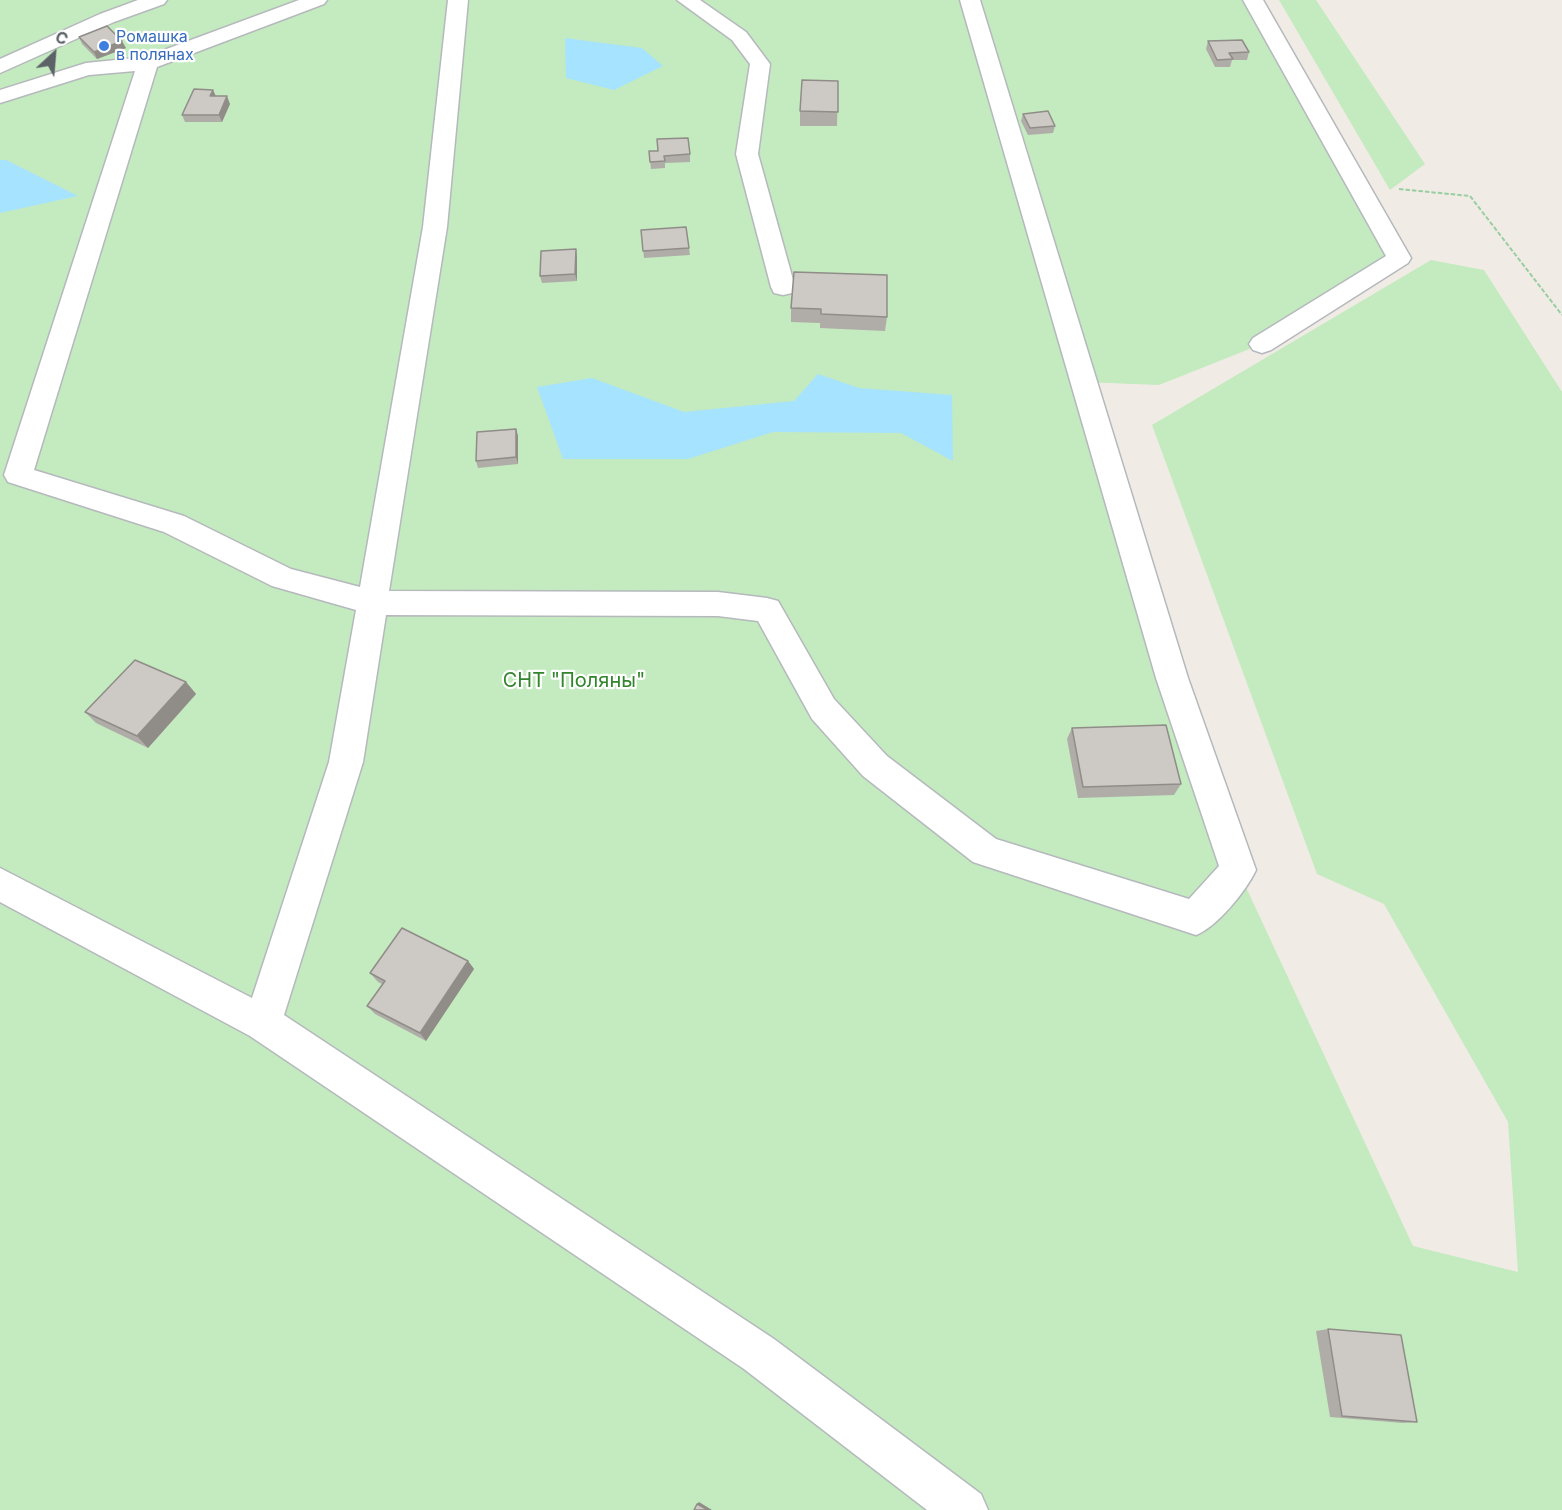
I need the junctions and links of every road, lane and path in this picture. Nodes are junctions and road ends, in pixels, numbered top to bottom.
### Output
1 (157, 0) edge
2 (317, 0) edge
3 (458, 0) edge
4 (687, 0) edge
5 (969, 0) edge
6 (1253, 0) edge
7 (148, 63) junction
8 (0, 68) edge
9 (0, 97) edge
10 (1358, 184) junction
11 (783, 287) dead end
12 (1562, 315) edge
13 (1262, 344) dead end
14 (373, 603) junction
15 (0, 884) edge
16 (263, 1023) junction
17 (965, 1510) edge

1 - 8 street
2 - 7 street
3 - 14 street
4 - 11 street
5 - 14 street
6 - 10 street
7 - 9 street
7 - 14 street
10 - 12 path
10 - 13 street
14 - 16 street
15 - 16 street
16 - 17 street

